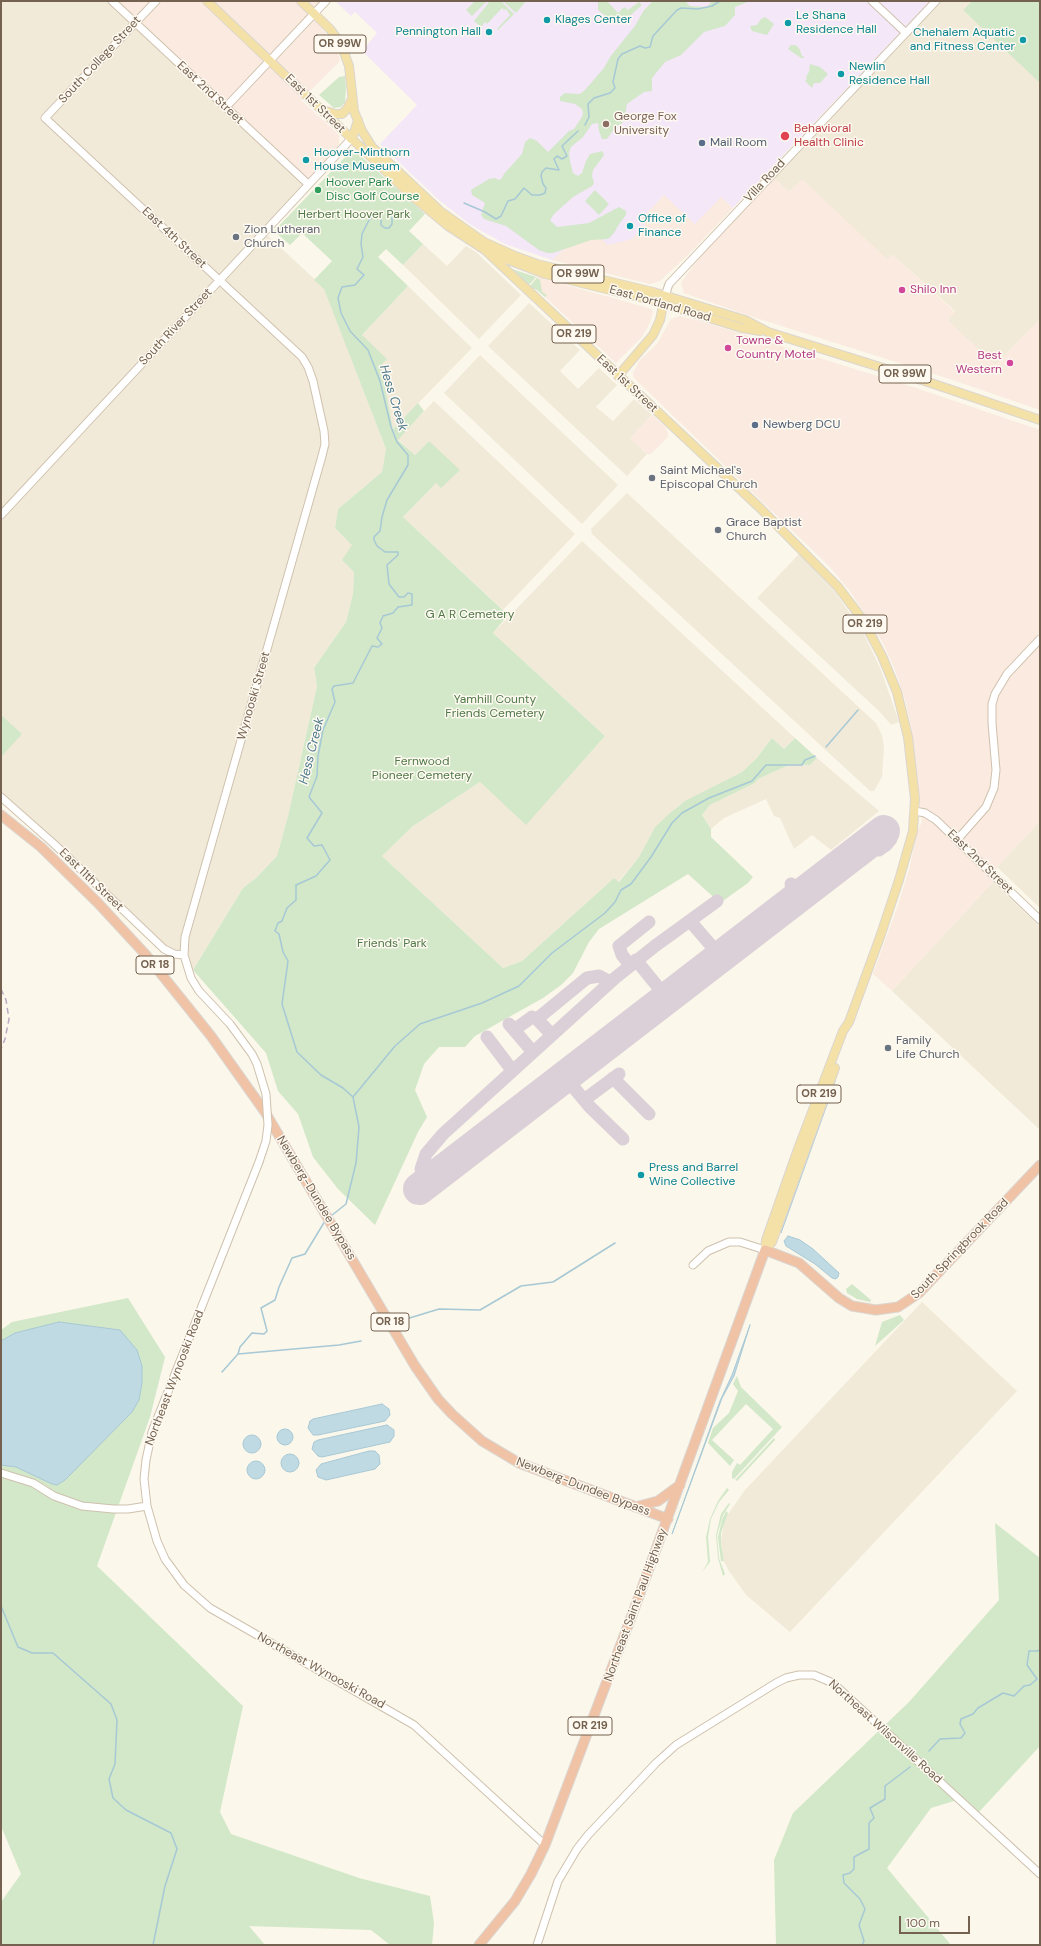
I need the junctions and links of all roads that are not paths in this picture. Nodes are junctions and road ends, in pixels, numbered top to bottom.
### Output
1 (112, 1) edge
2 (156, 1) edge
3 (207, 1) edge
4 (301, 1) edge
5 (326, 1) edge
6 (872, 1) edge
7 (936, 1) edge
8 (314, 13) junction
9 (135, 23) junction
10 (906, 33) junction
11 (270, 60) junction
12 (352, 99) junction
13 (226, 107) junction
14 (321, 110) junction
15 (45, 118) joint
16 (358, 120) junction
17 (351, 139) junction
18 (380, 154) junction
19 (308, 184) junction
20 (489, 248) junction
21 (220, 280) junction
22 (664, 300) junction
23 (302, 357) joint
24 (618, 376) junction
25 (1040, 420) edge
26 (1, 515) edge
27 (1040, 639) edge
28 (911, 774) junction
29 (1, 797) edge
30 (915, 811) junction
31 (1, 815) edge
32 (957, 840) junction
33 (909, 841) junction
34 (1040, 920) edge
35 (184, 955) junction
36 (230, 1024) joint
37 (1040, 1165) edge
38 (765, 1250) junction
39 (694, 1265) dead end
40 (1, 1473) edge
41 (680, 1485) junction
42 (147, 1506) junction
43 (634, 1507) junction
44 (668, 1519) junction
45 (545, 1845) junction
46 (1040, 1874) edge
47 (479, 1945) edge
48 (537, 1945) edge

1 - 9 main road, East 2nd Street
2 - 9 main road, South College Street
3 - 11 main road, East 1st Street / OR 99W
4 - 8 main road, OR 99W
5 - 8 main road
6 - 10 main road
7 - 10 main road, Villa Road
8 - 11 main road
8 - 12 main road, OR 99W
9 - 13 main road, East 2nd Street
9 - 15 main road, South College Street
10 - 22 main road, Villa Road
11 - 13 main road
11 - 14 main road, East 1st Street / OR 99W
12 - 14 main road
12 - 16 main road, East 1st Street / OR 99W
13 - 19 main road, East 2nd Street
14 - 17 main road, East 1st Street / OR 99W
15 - 21 main road, East 4th Street
16 - 17 main road
16 - 18 main road, East 1st Street / OR 99W
17 - 18 main road
17 - 19 main road, South River Street
17 - 20 main road, East 1st Street / OR 99W
18 - 20 main road, East 1st Street / OR 99W
19 - 21 main road, South River Street
20 - 22 main road, East Portland Road / OR 99W
20 - 24 main road, East 1st Street / OR 219
21 - 23 main road, East 4th Street
21 - 26 main road, South River Street
22 - 24 main road, Villa Road
22 - 25 main road, East Portland Road / OR 99W
23 - 35 main road, Wynooski Street
24 - 28 main road, East 1st Street / OR 219
27 - 32 main road
28 - 30 main road, East 1st Street / OR 219
28 - 33 main road, East 1st Street / OR 219
29 - 35 main road, East 11th Street
30 - 32 main road, East 2nd Street
30 - 33 main road, East 1st Street / OR 219
31 - 43 highway, Newberg-Dundee Bypass / OR 18
32 - 34 main road, East 2nd Street
33 - 38 main road, Northeast Saint Paul Highway / OR 219
35 - 36 main road, Wynooski Street
36 - 42 main road, Northeast Wynooski Road, bridge
37 - 38 highway, South Springbrook Road
38 - 39 main road
38 - 41 highway, Northeast Saint Paul Highway / OR 219
40 - 42 main road
41 - 43 highway
41 - 44 highway, Northeast Saint Paul Highway / OR 219
42 - 45 main road, Northeast Wynooski Road
43 - 44 highway, Newberg-Dundee Bypass / OR 18
44 - 45 highway, Northeast Saint Paul Highway / OR 219
45 - 47 highway, Northeast Saint Paul Highway / OR 219
46 - 48 main road, Northeast Wilsonville Road

